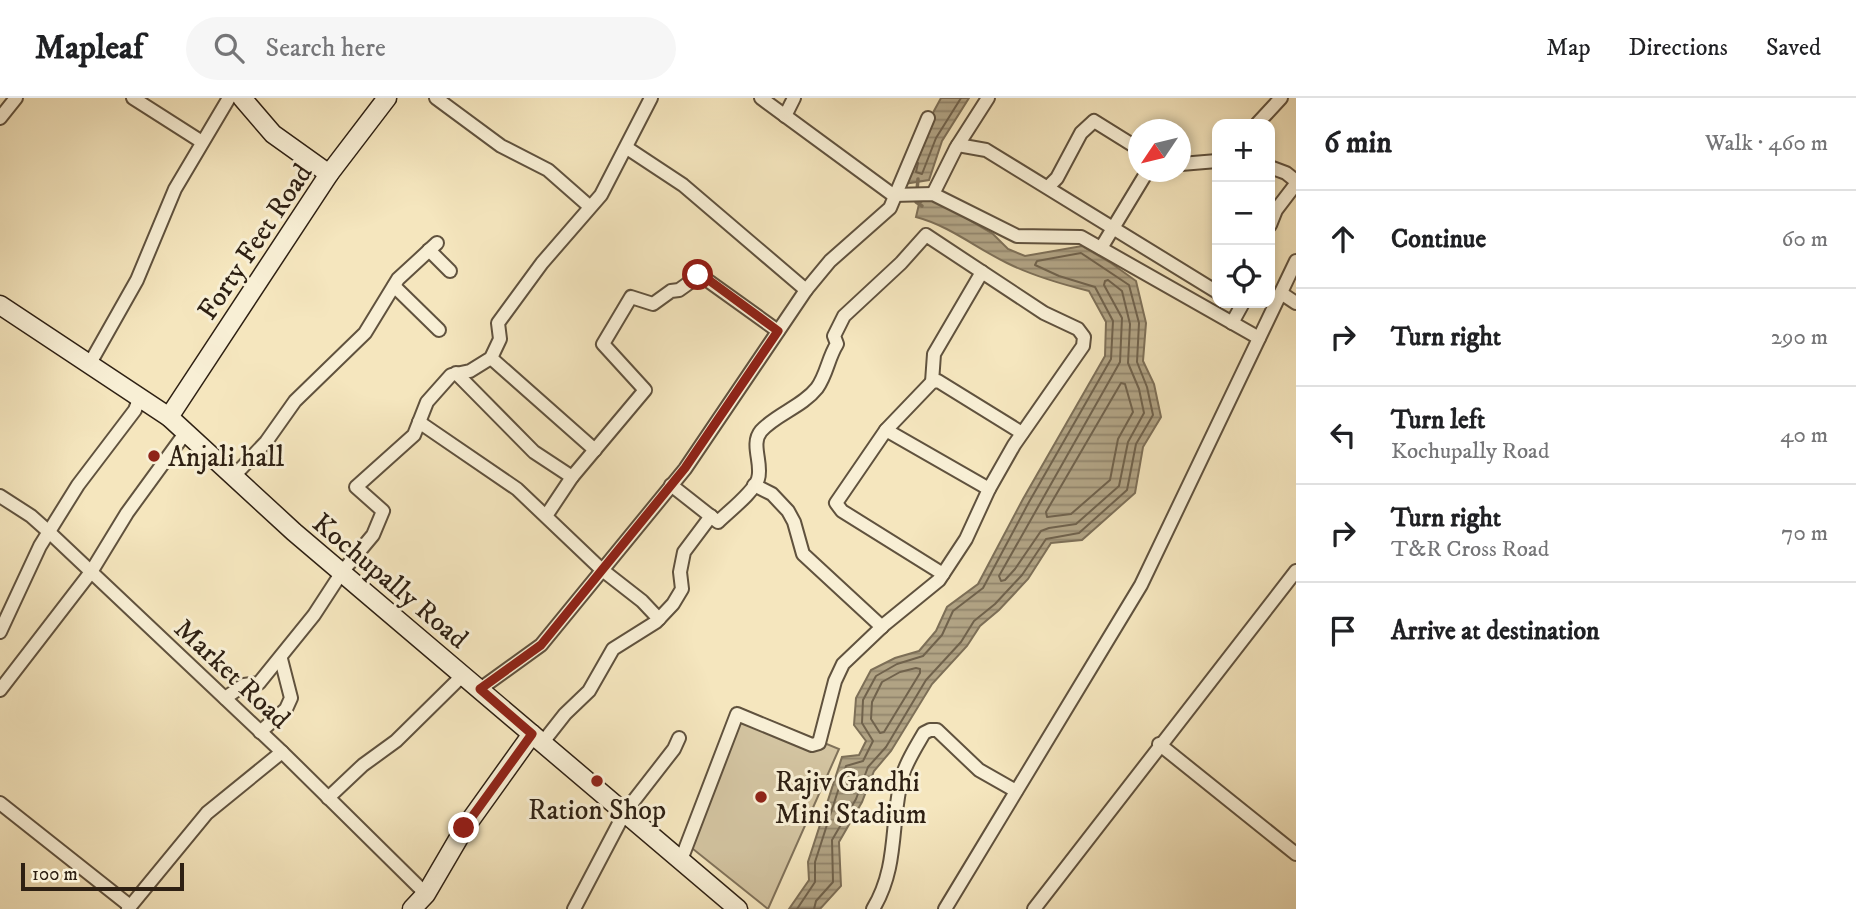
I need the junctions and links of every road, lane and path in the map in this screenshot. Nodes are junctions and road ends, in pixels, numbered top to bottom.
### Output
1 (16, 98) edge
2 (133, 98) edge
3 (229, 98) edge
4 (242, 98) edge
5 (387, 98) edge
6 (436, 98) edge
7 (650, 98) edge
8 (761, 98) edge
9 (794, 98) edge
10 (988, 98) edge
11 (1281, 98) edge
12 (785, 116) junction
13 (0, 118) edge
14 (928, 118) dead end
15 (1262, 119) edge
16 (202, 142) junction
17 (1128, 142) edge
18 (958, 145) junction
19 (627, 148) junction
20 (1212, 161) edge
21 (1191, 163) edge
22 (1275, 169) edge
23 (329, 174) junction
24 (1141, 182) edge
25 (1296, 182) edge
26 (1048, 187) junction
27 (928, 194) junction
28 (897, 195) junction
29 (589, 206) junction
30 (1275, 212) edge
31 (1113, 229) junction
32 (1101, 248) junction
33 (1296, 261) edge
34 (450, 271) dead end
35 (982, 272) junction
36 (394, 286) junction
37 (1212, 289) edge
38 (806, 290) junction
39 (1281, 293) junction
40 (1296, 303) edge
41 (0, 305) edge
42 (1238, 308) edge
43 (1232, 323) junction
44 (439, 330) dead end
45 (778, 331) junction
46 (1259, 338) junction
47 (491, 358) junction
48 (89, 365) junction
49 (456, 373) junction
50 (932, 382) junction
51 (139, 399) junction
52 (169, 417) junction
53 (419, 422) junction
54 (886, 430) junction
55 (186, 432) junction
56 (1021, 433) junction
57 (595, 450) junction
58 (234, 476) junction
59 (572, 477) junction
60 (671, 485) junction
61 (754, 485) junction
62 (989, 489) junction
63 (0, 496) edge
64 (545, 516) junction
65 (711, 516) junction
66 (49, 532) junction
67 (601, 569) junction
68 (1296, 571) edge
69 (91, 572) junction
70 (342, 572) junction
71 (943, 574) junction
72 (659, 619) junction
73 (882, 626) junction
74 (0, 632) edge
75 (281, 659) junction
76 (463, 675) junction
77 (480, 689) junction
78 (0, 690) edge
79 (225, 698) junction
80 (260, 732) junction
81 (537, 738) junction
82 (680, 738) dead end
83 (1159, 744) junction
84 (282, 752) junction
85 (1016, 791) junction
86 (328, 798) junction
87 (0, 803) edge
88 (625, 812) junction
89 (1296, 854) edge
90 (681, 860) junction
91 (426, 894) junction
92 (129, 908) edge
93 (412, 909) edge
94 (574, 909) edge
95 (738, 909) edge
96 (873, 909) edge
97 (945, 909) edge
98 (1034, 909) edge

1 - 13 street
2 - 16 street
3 - 16 street
4 - 23 main road
5 - 23 main road, Forty Feet Road
6 - 29 street
7 - 19 street
8 - 12 street
9 - 12 street
10 - 18 street
11 - 15 street
12 - 28 street
14 - 28 street
16 - 48 street
17 - 26 street
18 - 26 street
18 - 27 street
19 - 29 street
19 - 38 street
20 - 21 street
22 - 25 street
23 - 52 main road, Forty Feet Road
24 - 31 street
25 - 30 street
26 - 31 street
27 - 28 street
27 - 32 street
28 - 38 street
29 - 47 street
31 - 32 street
31 - 37 street
32 - 43 street
33 - 39 street
34 - 36 street
35 - 50 street
35 - 56 street
35 - 61 street
36 - 44 street
36 - 58 street
38 - 45 street
39 - 40 street
39 - 46 street
41 - 48 main road, Kochupally Road
42 - 43 street
43 - 46 street
45 - 57 street
45 - 60 street
46 - 85 street
47 - 49 street
47 - 57 street
48 - 51 main road, Kochupally Road
49 - 53 street
49 - 59 street
50 - 54 street
50 - 56 street
51 - 52 main road, Kochupally Road
51 - 66 street
52 - 55 main road, Kochupally Road
53 - 64 street
53 - 70 street
54 - 62 street
54 - 71 street
55 - 58 main road, Kochupally Road
55 - 69 street
56 - 62 street
57 - 59 street
58 - 70 main road, Kochupally Road
59 - 64 street
60 - 65 street
60 - 67 street
61 - 65 street
61 - 73 street
62 - 71 street
63 - 66 street, Market Road
64 - 67 street
65 - 72 street
66 - 69 street, Market Road
66 - 74 street
67 - 72 street
67 - 77 street
68 - 83 street
69 - 78 street
69 - 79 street, Market Road
70 - 75 street
70 - 76 main road, Kochupally Road
71 - 73 street
72 - 81 street
73 - 90 street
75 - 79 street
75 - 80 street
76 - 77 main road, Kochupally Road
76 - 86 street
77 - 81 main road, Kochupally Road
79 - 80 street, Market Road
80 - 84 street, Market Road
81 - 88 main road, Kochupally Road
81 - 91 main road
82 - 88 street
83 - 89 street
83 - 98 street
84 - 86 street, Market Road
84 - 92 street
85 - 96 street
85 - 97 street
86 - 91 street, Market Road
87 - 92 street
88 - 90 main road, Kochupally Road
88 - 94 street
90 - 95 main road, Kochupally Road
91 - 93 main road

